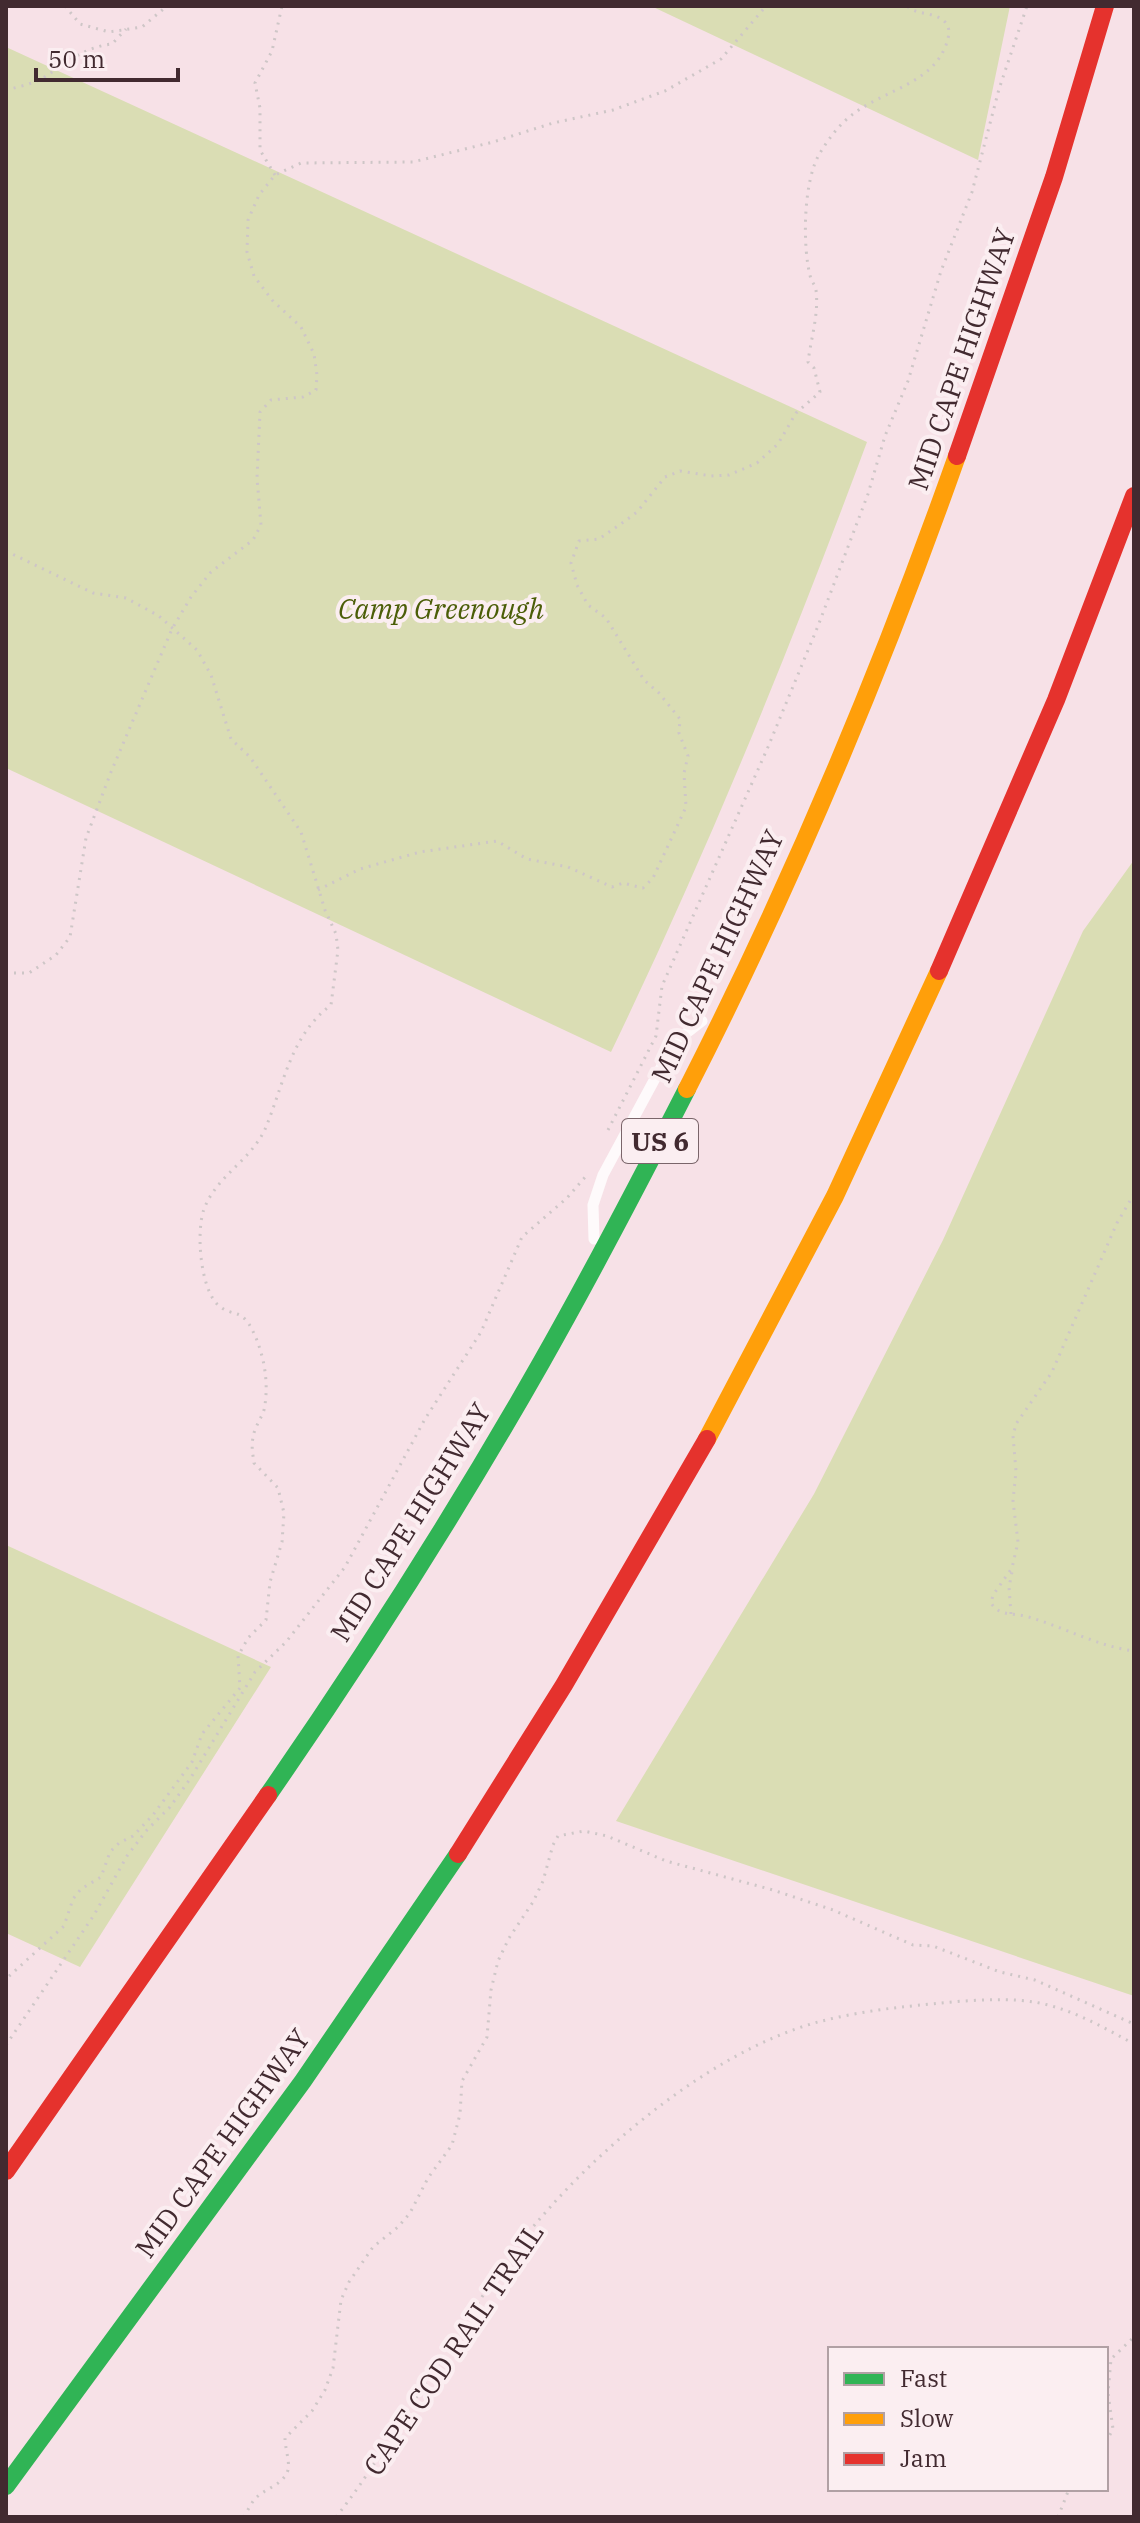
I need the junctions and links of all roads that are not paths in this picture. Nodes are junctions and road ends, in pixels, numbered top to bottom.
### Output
1 (1105, 6) edge
2 (1134, 496) edge
3 (729, 1002) junction
4 (597, 1261) junction
5 (6, 2171) edge
6 (6, 2486) edge

1 - 3 highway, MID CAPE HIGHWAY / US 6
2 - 6 highway, MID CAPE HIGHWAY
3 - 4 highway, MID CAPE HIGHWAY / US 6
3 - 4 lane
4 - 5 highway, MID CAPE HIGHWAY / US 6

